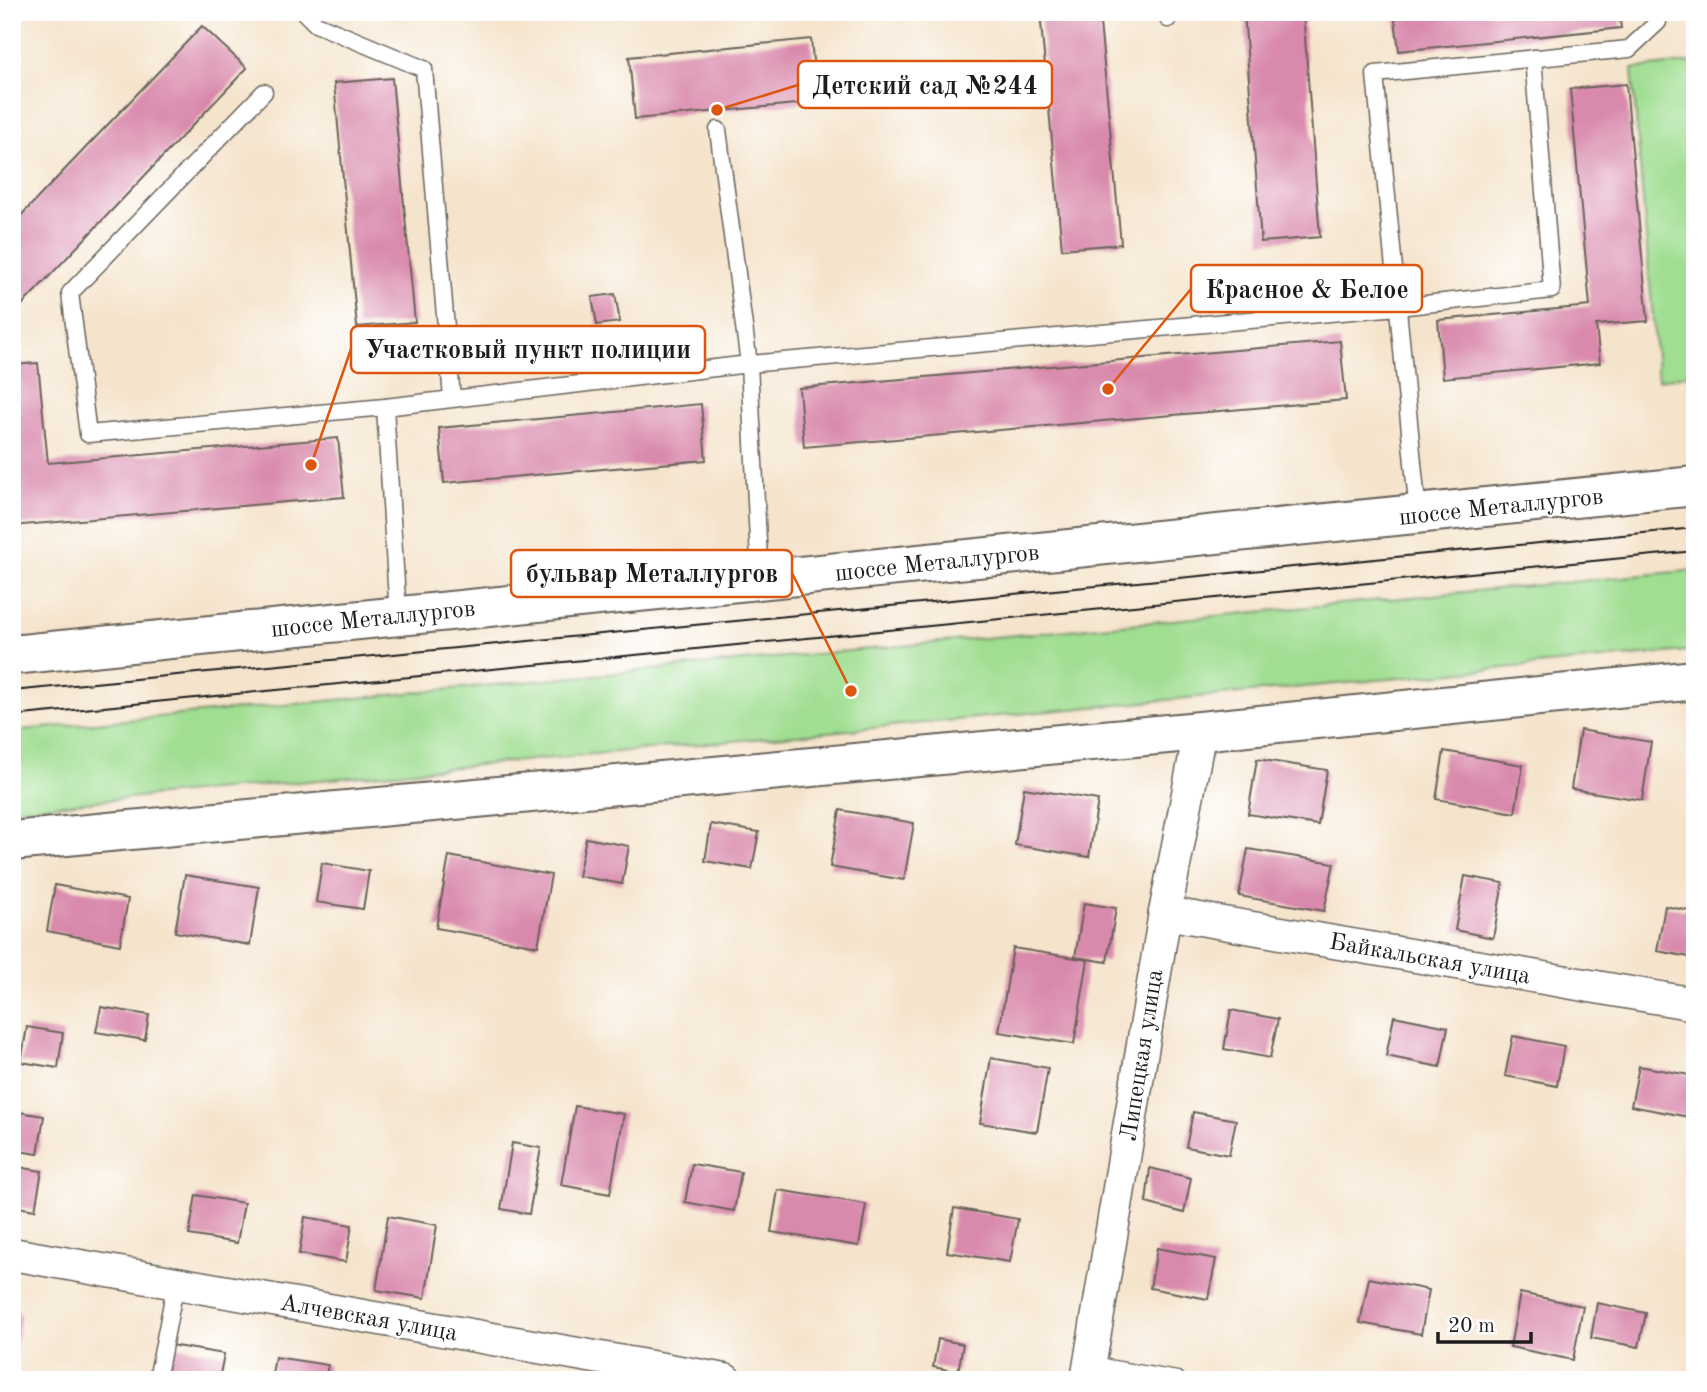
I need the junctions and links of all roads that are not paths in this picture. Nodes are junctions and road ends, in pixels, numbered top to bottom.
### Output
1 (1657, 12) edge
2 (316, 16) edge
3 (1533, 58) junction
4 (264, 92) dead end
5 (718, 130) dead end
6 (1398, 307) junction
7 (749, 364) junction
8 (452, 398) junction
9 (384, 407) junction
10 (1695, 486) edge
11 (1418, 514) junction
12 (760, 580) junction
13 (398, 616) junction
14 (12, 655) edge
15 (1695, 680) edge
16 (1200, 731) junction
17 (12, 841) edge
18 (1165, 913) junction
19 (1695, 1004) edge
20 (12, 1254) edge
21 (176, 1282) junction
22 (1088, 1372) edge
23 (157, 1380) edge
24 (725, 1380) edge
25 (1177, 1380) edge

1 - 3 lane
2 - 8 lane
3 - 6 lane
3 - 6 lane
4 - 9 lane
5 - 7 lane
6 - 7 lane
6 - 11 lane
7 - 8 lane
7 - 12 lane
8 - 9 lane
9 - 13 lane
10 - 11 main road, шоссе Металлургов
11 - 12 main road, шоссе Металлургов
12 - 13 main road, шоссе Металлургов
13 - 14 main road, шоссе Металлургов
15 - 16 main road
16 - 17 main road
16 - 18 street, Липецкая улица
18 - 19 street, Байкальская улица
18 - 22 street, Липецкая улица
20 - 21 street, Алчевская улица
21 - 23 lane
21 - 24 street, Алчевская улица
22 - 25 lane

